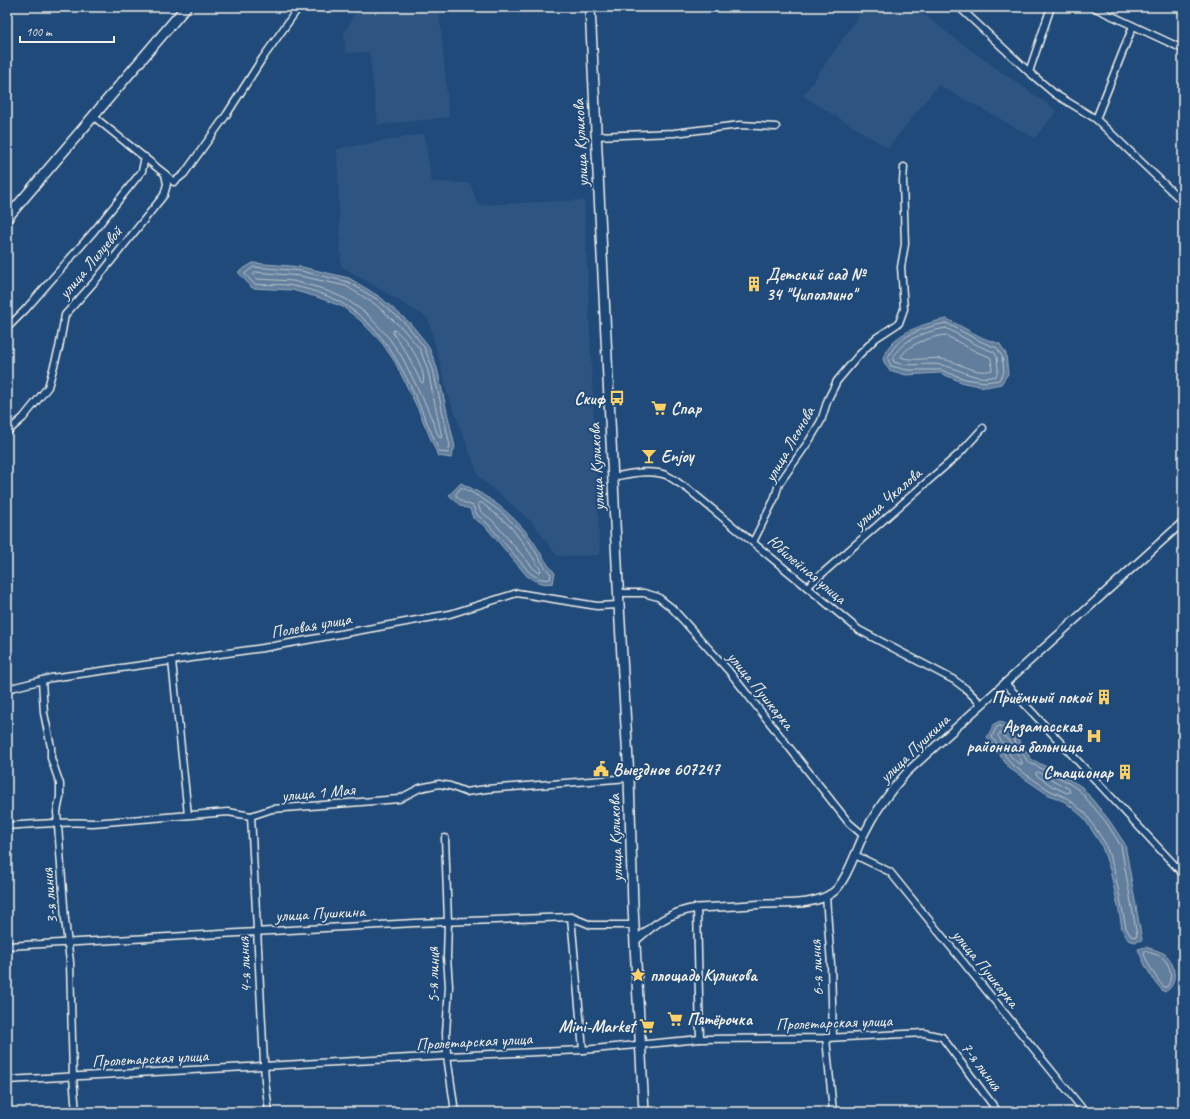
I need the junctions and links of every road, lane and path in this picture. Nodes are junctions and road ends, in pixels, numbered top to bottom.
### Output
1 (186, 7) edge
2 (299, 7) edge
3 (590, 7) edge
4 (959, 7) edge
5 (1051, 7) edge
6 (1093, 7) edge
7 (1133, 26) junction
8 (1183, 49) edge
9 (1029, 72) junction
10 (93, 116) junction
11 (1096, 119) junction
12 (776, 127) dead end
13 (596, 136) junction
14 (145, 157) junction
15 (904, 167) dead end
16 (165, 174) junction
17 (1183, 202) edge
18 (7, 218) edge
19 (7, 328) edge
20 (983, 428) dead end
21 (7, 432) edge
22 (612, 477) junction
23 (1183, 522) edge
24 (753, 542) junction
25 (807, 587) junction
26 (618, 593) junction
27 (618, 605) junction
28 (172, 661) junction
29 (42, 680) junction
30 (1005, 683) junction
31 (7, 689) edge
32 (982, 704) junction
33 (629, 778) junction
34 (188, 815) junction
35 (251, 816) junction
36 (57, 823) junction
37 (7, 826) edge
38 (864, 835) junction
39 (445, 838) dead end
40 (855, 855) junction
41 (1183, 874) edge
42 (826, 896) junction
43 (697, 908) junction
44 (571, 917) junction
45 (448, 922) junction
46 (634, 925) junction
47 (256, 932) junction
48 (635, 941) junction
49 (67, 943) junction
50 (7, 946) edge
51 (942, 1037) joint
52 (826, 1038) junction
53 (833, 1038) junction
54 (700, 1039) junction
55 (640, 1044) junction
56 (582, 1050) junction
57 (447, 1056) junction
58 (264, 1066) junction
59 (73, 1077) junction
60 (7, 1080) edge
61 (76, 1112) edge
62 (269, 1112) edge
63 (455, 1112) edge
64 (644, 1112) edge
65 (833, 1112) edge
66 (998, 1112) edge
67 (1085, 1112) edge

1 - 10 main road
2 - 16 street
3 - 13 main road, улица Куликова
4 - 9 street
5 - 9 street
6 - 7 street
7 - 8 street
7 - 11 street
9 - 11 street
10 - 14 street
10 - 18 main road
11 - 17 street
12 - 13 street
13 - 22 main road, улица Куликова
14 - 16 street
14 - 19 street, улица Лилуевой
15 - 24 street, улица Леонова
16 - 21 street, улица Лилуевой
20 - 25 street, улица Чкалова
22 - 24 street, Юбилейная улица
22 - 26 main road, улица Куликова
23 - 30 street, улица Пушкина
24 - 25 street, Юбилейная улица
25 - 32 street, Юбилейная улица
26 - 27 main road, улица Куликова
26 - 38 street, улица Пушкарка
27 - 28 street, Полевая улица
27 - 33 main road, улица Куликова
28 - 29 street, Полевая улица
28 - 34 street
29 - 31 street, Полевая улица
29 - 36 street, 3-я линия
30 - 32 street, улица Пушкина
30 - 41 street
32 - 38 street, улица Пушкина
33 - 35 street, улица 1 Мая
33 - 46 main road, улица Куликова
34 - 35 street, улица 1 Мая
34 - 36 street, улица 1 Мая
35 - 47 street, 4-я линия
36 - 37 street, улица 1 Мая
36 - 49 street, 3-я линия
38 - 40 street, улица Пушкина
39 - 45 street, 5-я линия
40 - 42 street, улица Пушкина
40 - 67 street, улица Пушкарка
42 - 43 street, улица Пушкина
42 - 53 street, 6-я линия
43 - 48 street, улица Пушкина
43 - 54 street
44 - 45 street, улица Пушкина
44 - 46 street, улица Пушкина
44 - 56 street
45 - 47 street, улица Пушкина
45 - 57 street, 5-я линия
46 - 48 main road
47 - 49 street, улица Пушкина
47 - 58 street, 4-я линия
48 - 55 main road
49 - 50 street, улица Пушкина
49 - 59 street, 3-я линия
51 - 53 street, Пролетарская улица
51 - 66 street, 7-я линия
52 - 53 street, Пролетарская улица
52 - 54 street, Пролетарская улица
52 - 65 street
54 - 55 street, Пролетарская улица
55 - 56 street, Пролетарская улица
55 - 64 main road
56 - 57 street, Пролетарская улица
57 - 58 street, Пролетарская улица
57 - 63 street, 5-я линия
58 - 59 street, Пролетарская улица
58 - 62 street, 4-я линия
59 - 60 street, Пролетарская улица
59 - 61 street, 3-я линия

